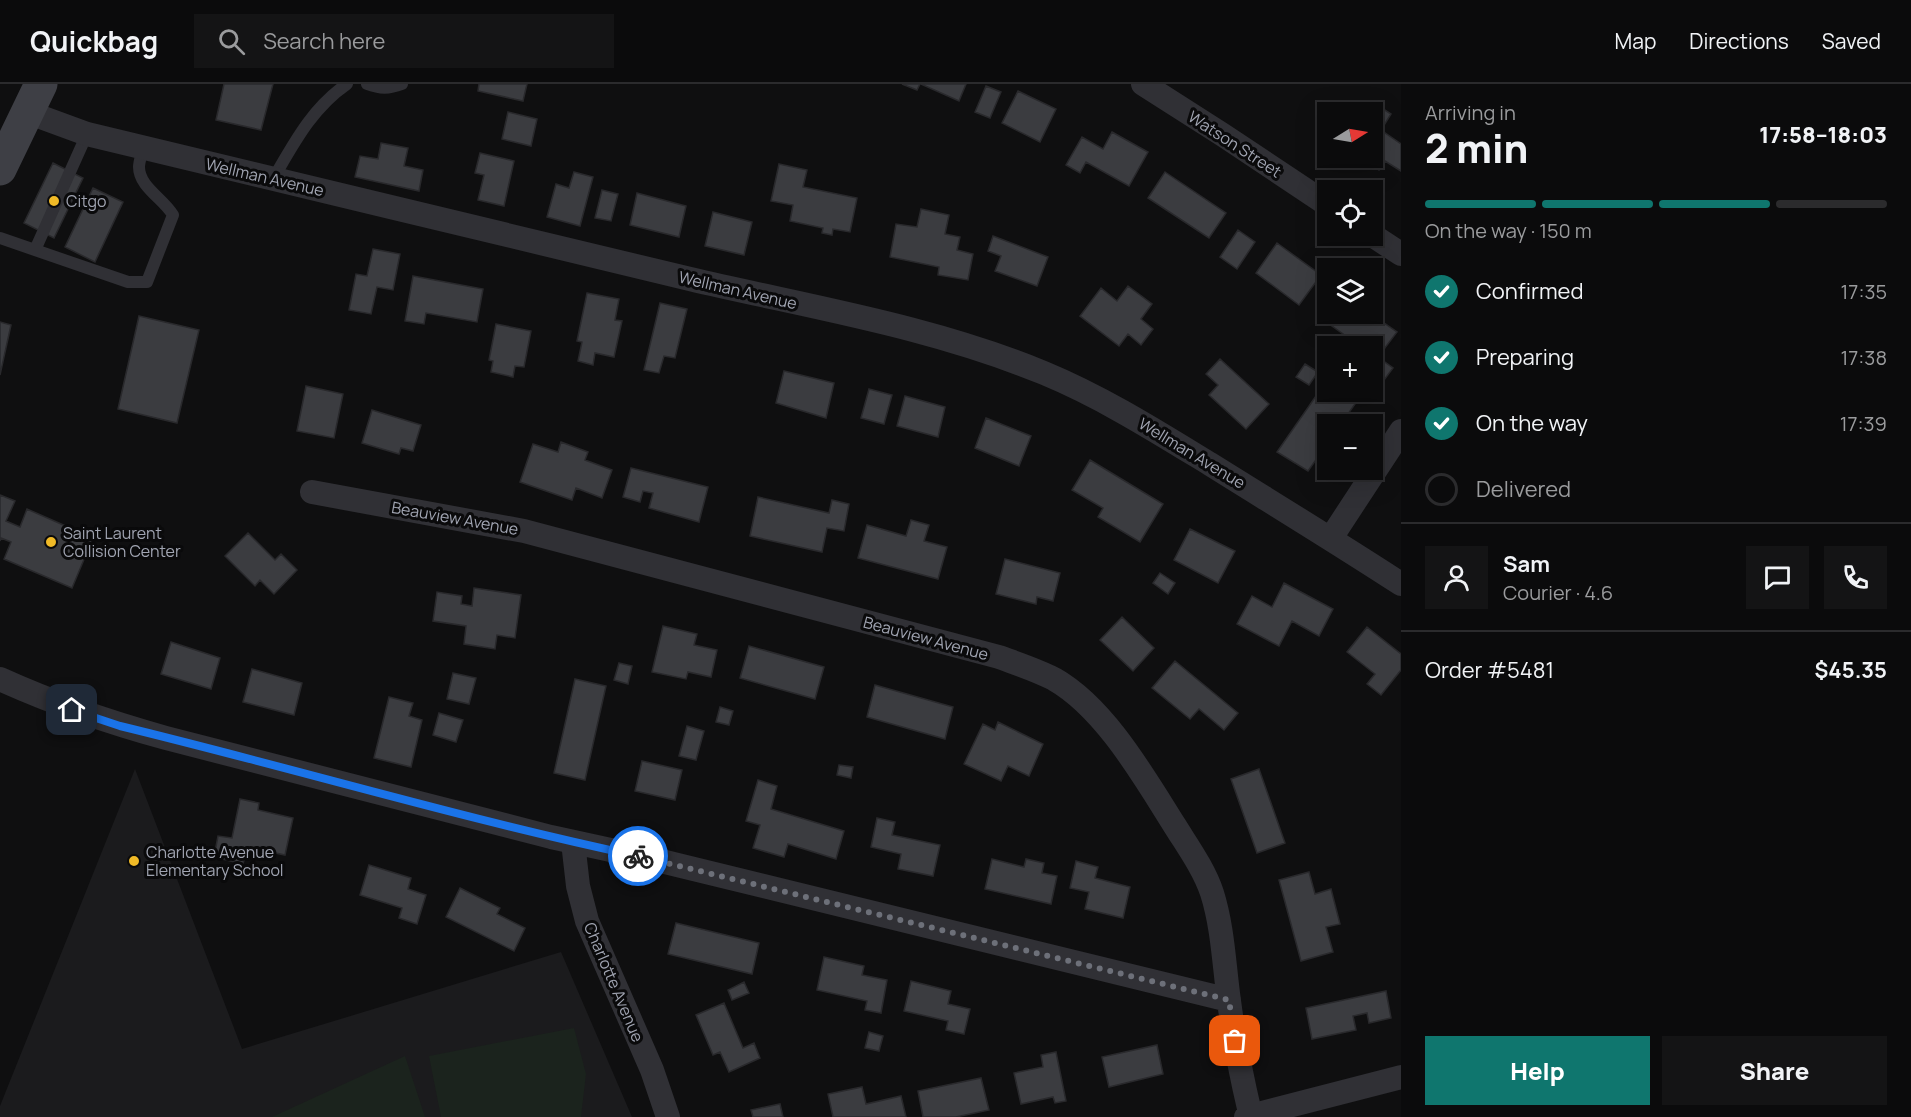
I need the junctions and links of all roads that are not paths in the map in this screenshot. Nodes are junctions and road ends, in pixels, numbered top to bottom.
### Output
1 (347, 84) edge
2 (367, 84) edge
3 (402, 84) edge
4 (1143, 84) edge
5 (34, 98) edge
6 (87, 134) junction
7 (143, 148) junction
8 (0, 169) edge
9 (273, 179) junction
10 (1317, 198) edge
11 (0, 238) edge
12 (1383, 242) edge
13 (35, 250) junction
14 (1401, 254) edge
15 (1401, 432) edge
16 (312, 492) dead end
17 (1331, 538) junction
18 (1401, 584) edge
19 (0, 679) edge
20 (573, 842) junction
21 (1229, 1000) junction
22 (1401, 1077) edge
23 (669, 1117) edge
24 (1249, 1117) edge

1 - 9 lane
2 - 3 lane
4 - 10 street, Watson Street
5 - 6 street, Wellman Avenue
5 - 8 main road
6 - 7 street, Wellman Avenue
6 - 13 lane
7 - 9 street, Wellman Avenue
7 - 13 lane
9 - 17 street, Wellman Avenue
11 - 13 lane
12 - 14 street
15 - 17 street
16 - 21 street, Beauview Avenue
17 - 18 street, Wellman Avenue
19 - 20 street
20 - 21 street
20 - 23 street, Charlotte Avenue
21 - 24 street, Beauview Avenue
22 - 24 street

